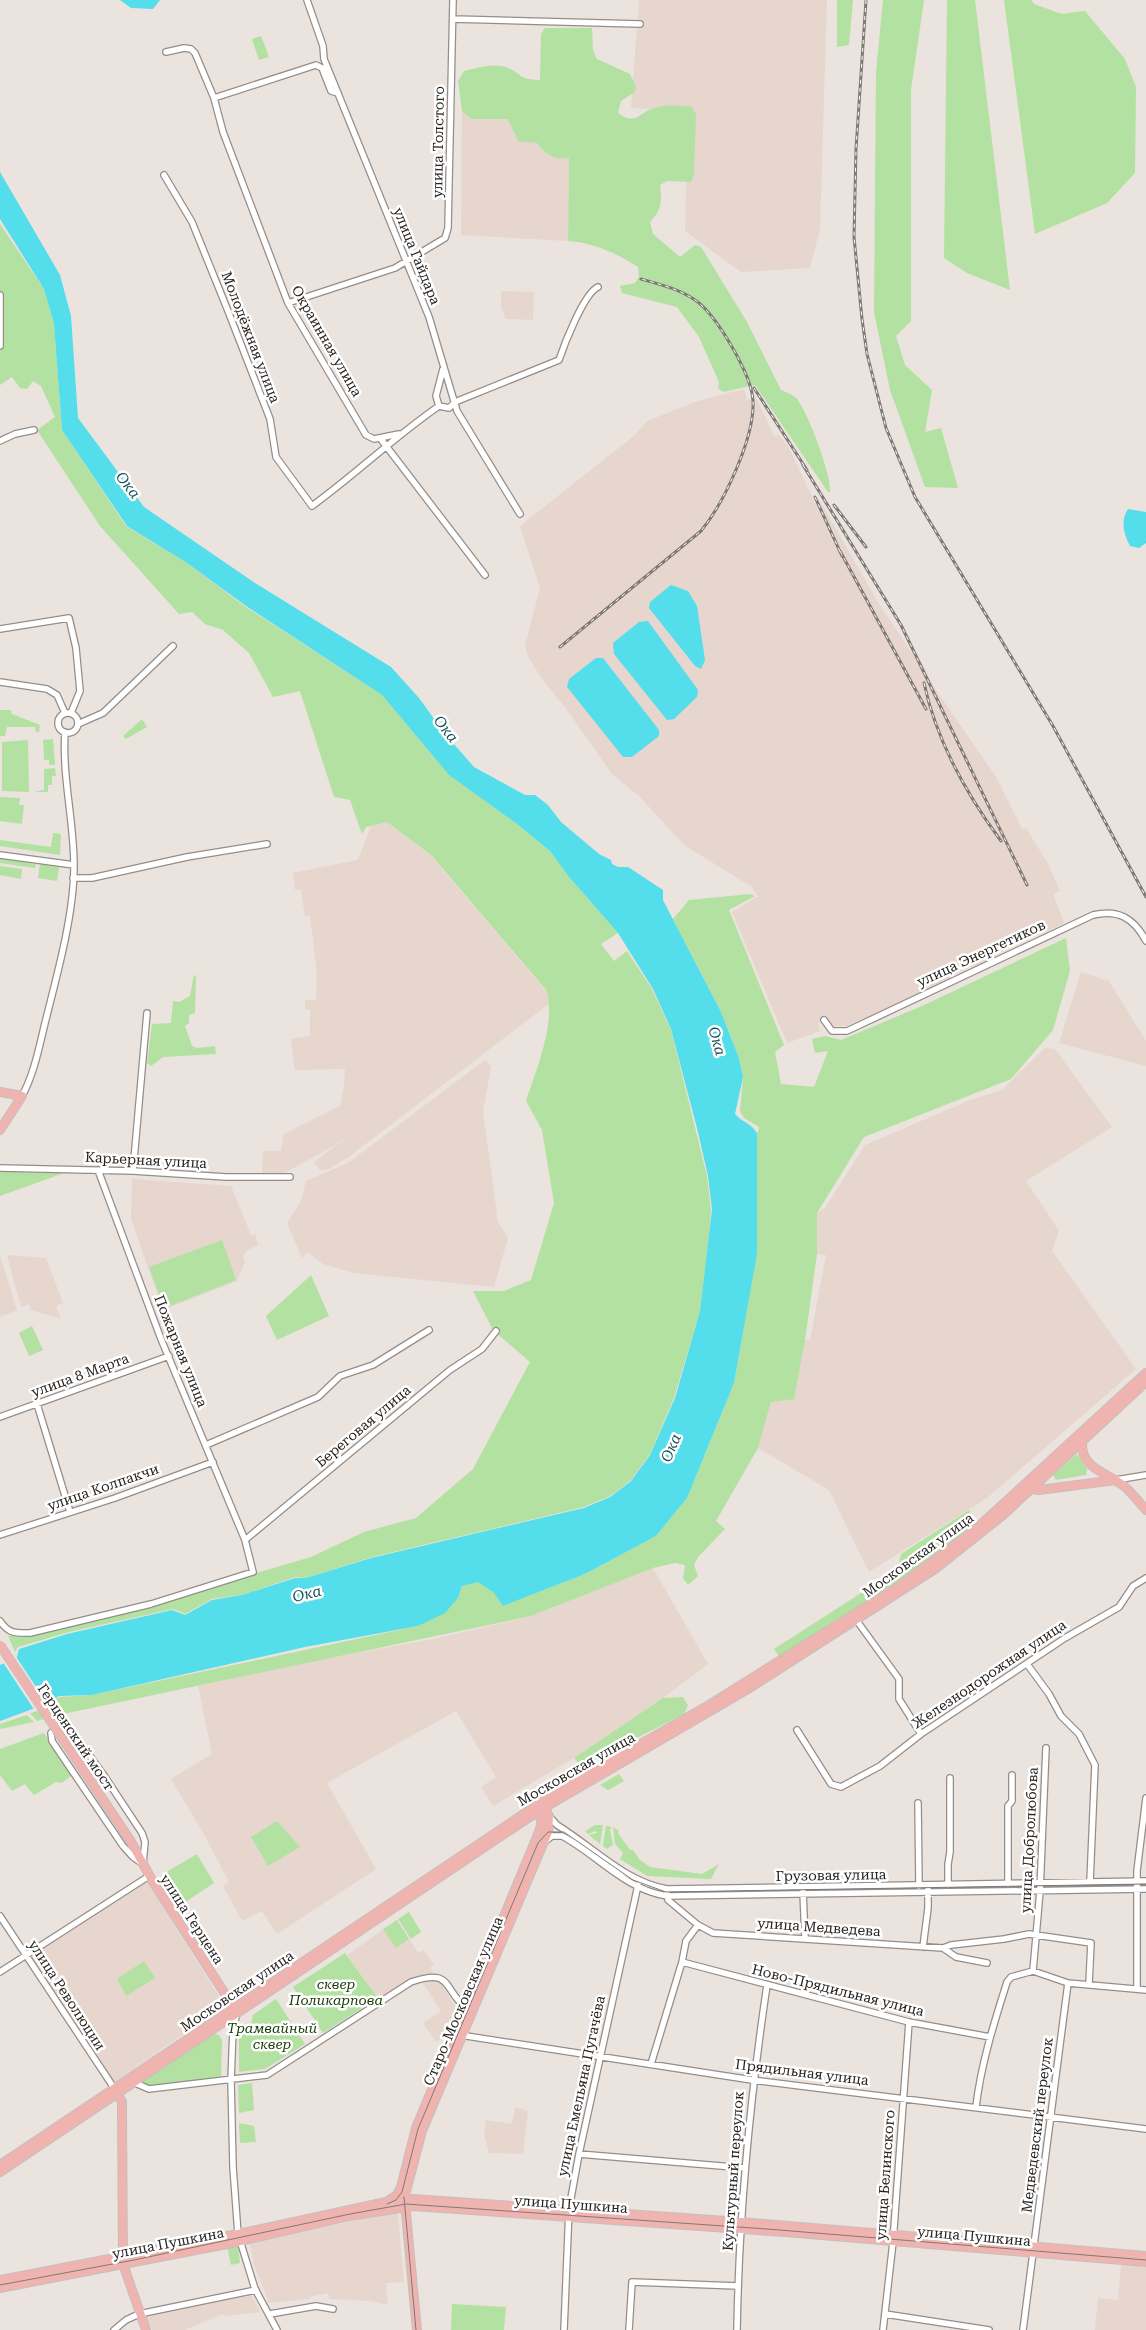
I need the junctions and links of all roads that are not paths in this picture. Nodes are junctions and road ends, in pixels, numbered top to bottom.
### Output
1 (307, 0) edge
2 (453, 0) edge
3 (453, 19) junction
4 (640, 24) dead end
5 (166, 52) dead end
6 (338, 94) junction
7 (214, 98) junction
8 (164, 175) dead end
9 (405, 260) junction
10 (598, 287) dead end
11 (0, 295) edge
12 (288, 303) junction
13 (0, 346) edge
14 (444, 367) junction
15 (456, 402) junction
16 (439, 406) junction
17 (34, 430) dead end
18 (400, 433) junction
19 (380, 438) junction
20 (0, 441) edge
21 (386, 447) junction
22 (520, 514) dead end
23 (485, 576) dead end
24 (0, 629) edge
25 (173, 646) dead end
26 (0, 682) edge
27 (68, 713) junction
28 (78, 724) junction
29 (65, 732) junction
30 (267, 844) dead end
31 (0, 855) edge
32 (74, 865) junction
33 (73, 878) junction
34 (1146, 941) edge
35 (147, 1013) dead end
36 (824, 1020) dead end
37 (0, 1092) edge
38 (22, 1096) junction
39 (0, 1130) edge
40 (0, 1168) edge
41 (98, 1170) junction
42 (133, 1171) junction
43 (290, 1177) dead end
44 (429, 1330) dead end
45 (496, 1331) dead end
46 (169, 1356) junction
47 (1146, 1373) edge
48 (1146, 1382) edge
49 (37, 1404) junction
50 (0, 1417) edge
51 (1082, 1443) junction
52 (206, 1445) junction
53 (213, 1462) junction
54 (1146, 1475) edge
55 (1116, 1480) junction
56 (1028, 1488) junction
57 (1146, 1510) edge
58 (70, 1512) junction
59 (0, 1535) edge
60 (245, 1540) junction
61 (1146, 1578) edge
62 (0, 1621) edge
63 (857, 1621) junction
64 (0, 1645) edge
65 (812, 1646) junction
66 (1027, 1664) junction
67 (797, 1730) dead end
68 (921, 1734) junction
69 (1046, 1748) dead end
70 (1012, 1775) dead end
71 (950, 1778) dead end
72 (1146, 1798) edge
73 (918, 1803) dead end
74 (539, 1807) junction
75 (549, 1816) junction
76 (542, 1821) junction
77 (560, 1827) junction
78 (549, 1828) junction
79 (142, 1835) junction
80 (538, 1836) junction
81 (562, 1836) junction
82 (131, 1841) junction
83 (543, 1844) junction
84 (143, 1864) junction
85 (150, 1876) junction
86 (1136, 1881) junction
87 (1146, 1881) edge
88 (1090, 1882) junction
89 (638, 1884) junction
90 (1008, 1884) junction
91 (1040, 1884) junction
92 (920, 1886) junction
93 (928, 1886) junction
94 (948, 1886) junction
95 (803, 1888) junction
96 (1136, 1889) junction
97 (1146, 1889) edge
98 (1040, 1891) junction
99 (667, 1893) junction
100 (928, 1893) junction
101 (803, 1895) junction
102 (0, 1916) edge
103 (698, 1925) junction
104 (1036, 1934) junction
105 (805, 1938) junction
106 (923, 1947) junction
107 (943, 1948) junction
108 (26, 1955) junction
109 (682, 1962) junction
110 (987, 1963) dead end
111 (1033, 1971) junction
112 (0, 1972) edge
113 (1068, 1983) junction
114 (1089, 1984) junction
115 (767, 1985) junction
116 (1137, 1989) junction
117 (1146, 1990) edge
118 (466, 2008) junction
119 (235, 2010) junction
120 (909, 2022) junction
121 (459, 2035) junction
122 (990, 2037) junction
123 (600, 2057) junction
124 (651, 2064) junction
125 (231, 2080) junction
126 (752, 2080) junction
127 (135, 2082) junction
128 (116, 2091) junction
129 (903, 2097) junction
130 (976, 2107) junction
131 (1052, 2117) junction
132 (1146, 2129) edge
133 (579, 2154) junction
134 (0, 2165) edge
135 (745, 2168) junction
136 (0, 2172) edge
137 (401, 2187) junction
138 (386, 2202) junction
139 (405, 2203) junction
140 (569, 2213) junction
141 (741, 2225) junction
142 (239, 2238) junction
143 (894, 2238) junction
144 (1035, 2249) junction
145 (1146, 2256) edge
146 (123, 2261) junction
147 (1146, 2262) edge
148 (0, 2280) edge
149 (738, 2286) junction
150 (0, 2288) edge
151 (256, 2290) junction
152 (334, 2309) dead end
153 (139, 2314) junction
154 (270, 2314) junction
155 (885, 2314) junction
156 (114, 2330) edge
157 (146, 2330) edge
158 (277, 2330) edge
159 (417, 2330) edge
160 (564, 2330) edge
161 (629, 2330) edge
162 (737, 2330) edge
163 (883, 2330) edge
164 (988, 2330) edge
165 (1023, 2330) edge

1 - 6 street, улица Гайдара
2 - 3 street, улица Толстого
3 - 4 street
3 - 9 street, улица Толстого
5 - 7 street, Окраинная улица
6 - 7 street
6 - 9 street, улица Гайдара
7 - 12 street, Окраинная улица
8 - 21 street, Молодёжная улица
9 - 12 street, улица Толстого
9 - 14 street, улица Гайдара
10 - 15 street
11 - 13 street
12 - 19 street, Окраинная улица
14 - 15 street, улица Гайдара
14 - 16 street
15 - 16 street
15 - 22 street, улица Гайдара
16 - 18 street
17 - 20 street
18 - 19 street
18 - 21 street
19 - 21 street, Окраинная улица
21 - 23 street, Окраинная улица
24 - 27 street
25 - 28 street
26 - 27 street
27 - 28 street
27 - 29 street
28 - 29 street
29 - 32 street
30 - 33 street
31 - 32 street
32 - 33 street
33 - 38 street
34 - 36 street, улица Энергетиков
35 - 42 street
37 - 38 main road
38 - 39 main road
40 - 41 street, Карьерная улица
41 - 42 street, Карьерная улица
41 - 46 street, Пожарная улица
42 - 43 street, Карьерная улица
44 - 52 street
45 - 60 street, Береговая улица
46 - 49 street, улица 8 Марта
46 - 52 street, Пожарная улица
47 - 56 main road, Московская улица
48 - 51 main road, Московская улица
49 - 50 street, улица 8 Марта
49 - 58 street
51 - 55 main road
51 - 56 main road, Московская улица
52 - 53 street, Пожарная улица
53 - 58 street, улица Колпакчи
53 - 60 street, Пожарная улица
54 - 55 street
55 - 56 main road
55 - 57 main road
56 - 63 main road, Московская улица
56 - 65 main road, Московская улица
58 - 59 street, улица Колпакчи
60 - 62 street, Пожарная улица
61 - 66 street, Железнодорожная улица
63 - 65 main road, Московская улица
63 - 68 street
64 - 82 main road, Герценский мост, bridge
65 - 74 main road, Московская улица
66 - 68 street, Железнодорожная улица
66 - 88 street
67 - 68 street, Железнодорожная улица
69 - 91 street, улица Добролюбова
70 - 90 street
71 - 94 street
72 - 86 street
73 - 92 street
74 - 75 main road, Грузовая улица
74 - 76 main road
74 - 119 main road, Московская улица
75 - 77 street, Грузовая улица
75 - 78 main road, Старо-Московская улица
76 - 78 street, Грузовая улица
76 - 80 main road
77 - 78 street
77 - 89 street, Грузовая улица
78 - 80 street
78 - 81 street, Грузовая улица
78 - 83 main road, Старо-Московская улица
79 - 82 street
79 - 84 street
79 - 84 street
80 - 118 main road
81 - 83 street
81 - 89 street, Грузовая улица
82 - 84 main road, улица Герцена
83 - 121 main road, Старо-Московская улица
84 - 85 main road, улица Герцена
85 - 108 street
85 - 119 main road, улица Герцена
86 - 87 street, Грузовая улица
86 - 88 street, Грузовая улица
86 - 96 street
88 - 91 street, Грузовая улица
89 - 99 street, Грузовая улица
89 - 123 street, улица Емельяна Пугачёва
90 - 91 street, Грузовая улица
90 - 94 street, Грузовая улица
91 - 98 street, улица Добролюбова
92 - 93 street, Грузовая улица
92 - 95 street, Грузовая улица
93 - 94 street, Грузовая улица
93 - 100 street
95 - 99 street, Грузовая улица
95 - 101 street
96 - 97 street, Грузовая улица
96 - 98 street, Грузовая улица
96 - 116 street
98 - 100 street, Грузовая улица
98 - 104 street, улица Добролюбова
99 - 101 street, Грузовая улица
99 - 103 street, улица Медведева
100 - 101 street, Грузовая улица
100 - 106 street
101 - 105 street
102 - 108 street, улица Революции
103 - 105 street, улица Медведева
103 - 109 street
104 - 107 street
104 - 111 street, улица Добролюбова
104 - 114 street
105 - 106 street, улица Медведева
106 - 107 street, улица Медведева
107 - 110 street, улица Медведева
108 - 112 street
108 - 128 street, улица Революции
109 - 115 street, Ново-Прядильная улица
109 - 124 street
111 - 113 street
111 - 122 street
113 - 114 street
113 - 131 street, Медведевский переулок
114 - 116 street
115 - 120 street, Ново-Прядильная улица
115 - 126 street, Культурный переулок
116 - 117 street
118 - 121 main road
118 - 125 street
119 - 125 street
119 - 127 main road, Московская улица
119 - 128 main road, Московская улица
120 - 122 street, Ново-Прядильная улица
120 - 129 street, улица Белинского
121 - 123 street, Прядильная улица
121 - 137 main road
121 - 139 main road, Старо-Московская улица
122 - 130 street
123 - 124 street, Прядильная улица
123 - 133 street, улица Емельяна Пугачёва
124 - 126 street, Прядильная улица
125 - 127 street
125 - 142 street
126 - 129 street, Прядильная улица
126 - 135 street, Культурный переулок
127 - 128 main road, Московская улица
128 - 134 main road, Московская улица
128 - 136 main road, Московская улица
128 - 146 main road
129 - 130 street, Прядильная улица
129 - 143 street, улица Белинского
130 - 131 street, Прядильная улица
131 - 132 street, Прядильная улица
131 - 144 street, Медведевский переулок
133 - 135 street
133 - 140 street, улица Емельяна Пугачёва
135 - 141 street, Культурный переулок
137 - 138 main road
137 - 139 main road
138 - 139 main road, улица Пушкина
138 - 142 main road, улица Пушкина
139 - 140 main road, улица Пушкина
139 - 142 main road, улица Пушкина
139 - 159 main road
140 - 141 main road, улица Пушкина
140 - 160 street, улица Емельяна Пугачёва
141 - 143 main road, улица Пушкина
141 - 149 street, Культурный переулок
142 - 146 main road, улица Пушкина
142 - 151 street
143 - 144 main road, улица Пушкина
143 - 155 street, улица Белинского
144 - 145 main road, улица Пушкина
144 - 147 main road, улица Пушкина
144 - 165 street, Медведевский переулок
146 - 148 main road, улица Пушкина
146 - 150 main road, улица Пушкина
146 - 153 main road
149 - 161 street
149 - 162 street, Культурный переулок
151 - 153 street
151 - 154 street
152 - 154 street
153 - 156 street
153 - 157 main road
154 - 158 street
155 - 163 street, улица Белинского
155 - 164 street

